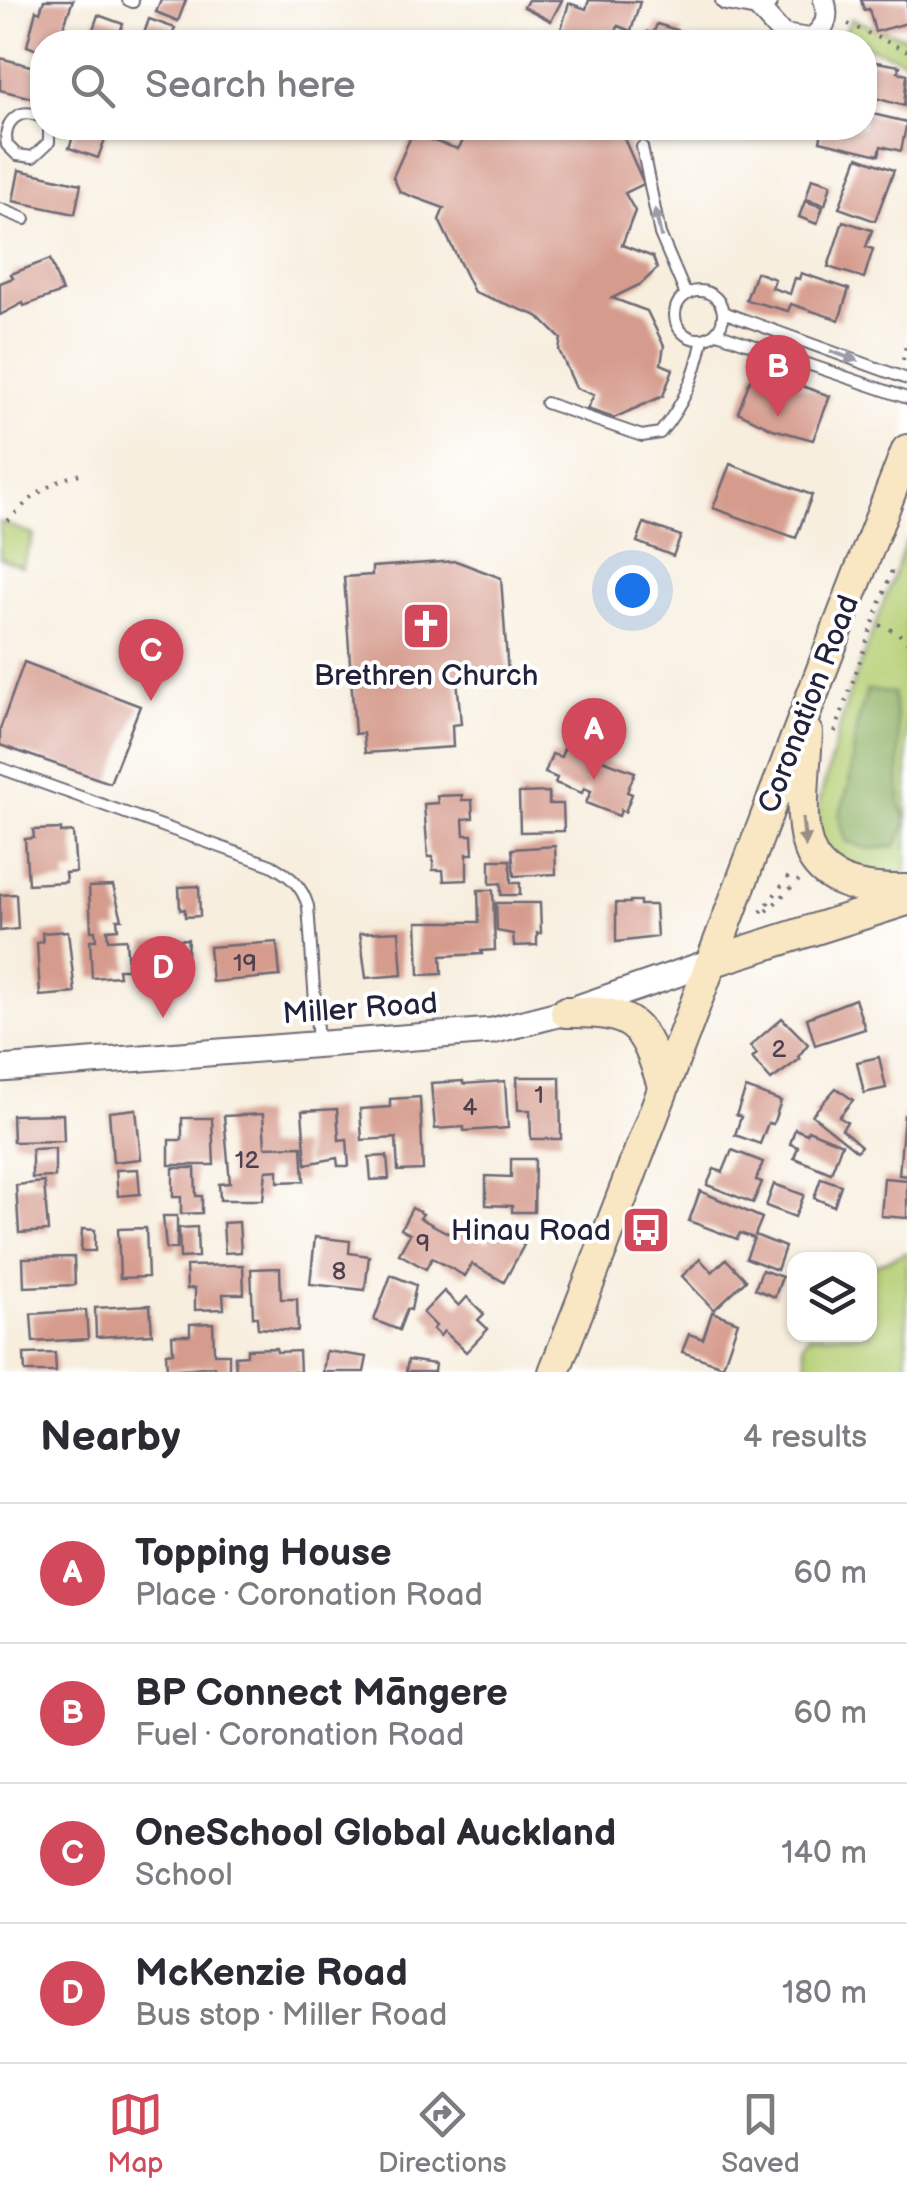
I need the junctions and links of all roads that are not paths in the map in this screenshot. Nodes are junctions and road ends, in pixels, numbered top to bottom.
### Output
1 (726, 0) edge
2 (763, 3) edge
3 (779, 30) edge
4 (30, 113) edge
5 (4, 121) edge
6 (49, 140) edge
7 (642, 147) dead end
8 (0, 209) edge
9 (25, 219) dead end
10 (686, 295) junction
11 (724, 312) junction
12 (716, 333) junction
13 (703, 340) junction
14 (907, 379) edge
15 (907, 398) edge
16 (546, 403) dead end
17 (907, 450) edge
18 (810, 700) junction
19 (0, 768) edge
20 (907, 890) edge
21 (907, 900) edge
22 (714, 961) junction
23 (566, 1012) junction
24 (318, 1044) junction
25 (0, 1069) edge
26 (663, 1086) junction
27 (554, 1372) edge

1 - 2 street
2 - 3 street
4 - 5 lane
5 - 6 lane
10 -> 7 lane
8 - 9 lane
10 - 11 lane
10 - 13 lane
11 - 12 lane
11 -> 14 lane
12 - 13 lane
12 - 15 lane
13 - 16 lane
17 - 18 main road, Coronation Road
18 -> 20 main road
18 - 22 main road, Coronation Road
19 - 24 lane
21 - 22 main road
22 - 23 street, Miller Road
22 - 26 main road, Coronation Road
23 - 24 street, Miller Road
23 - 26 main road
24 - 25 street, Miller Road
26 - 27 main road, Coronation Road

